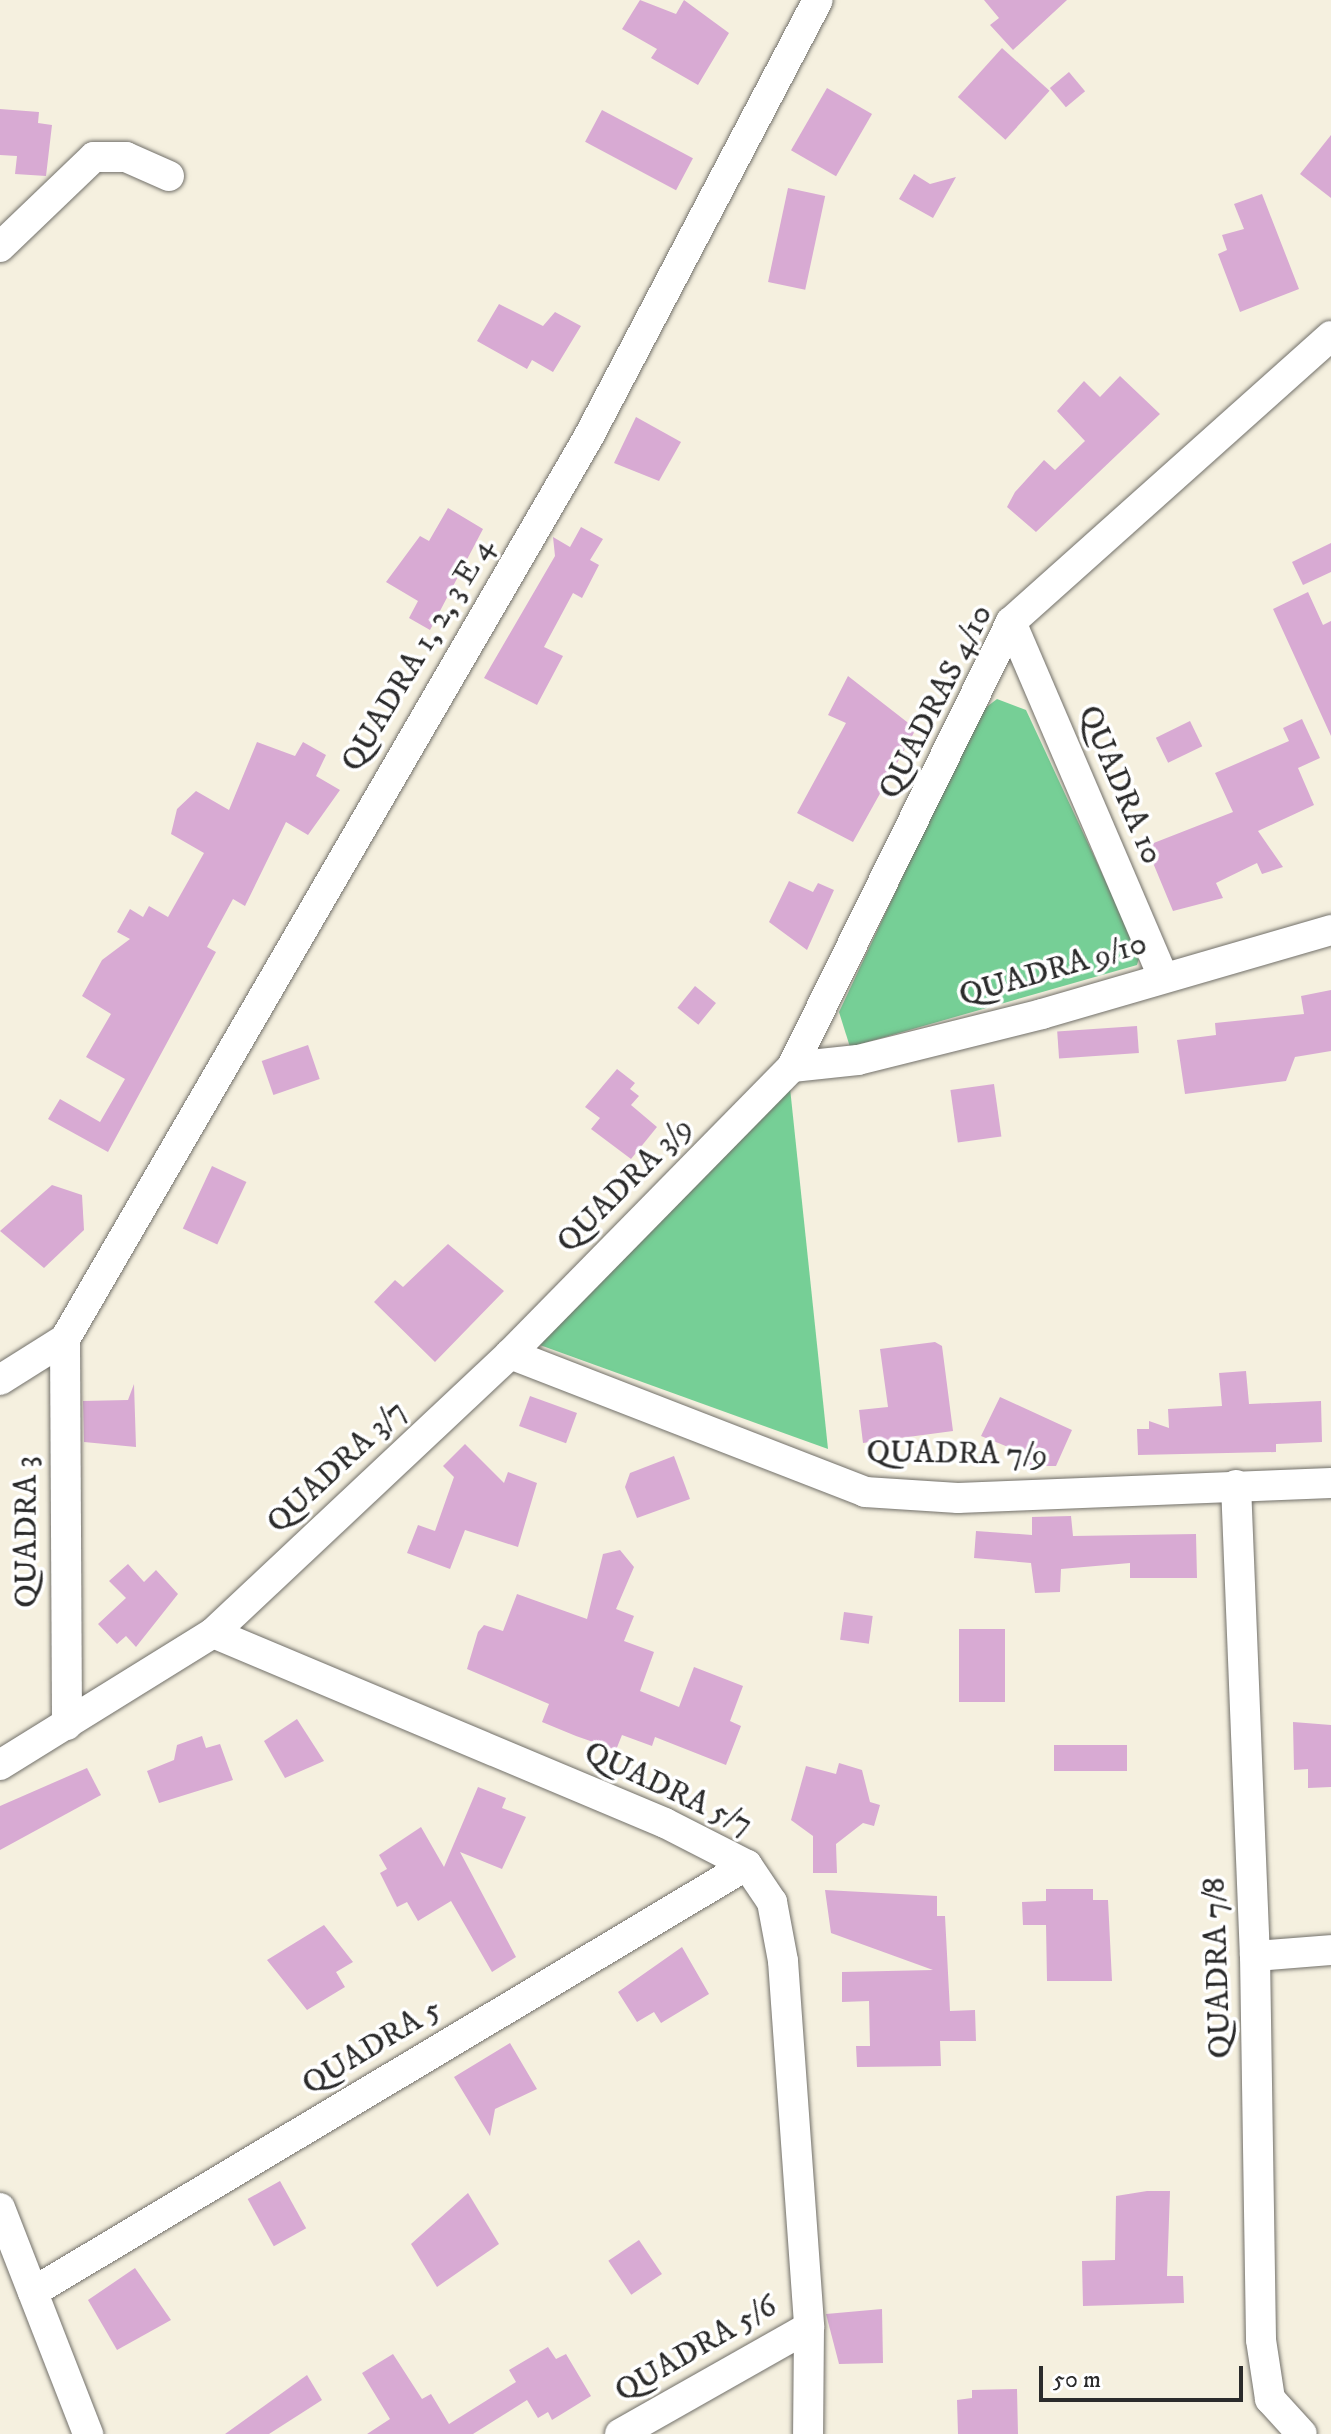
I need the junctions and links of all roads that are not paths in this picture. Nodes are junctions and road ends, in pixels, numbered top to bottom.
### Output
1 (818, 0) edge
2 (169, 176) dead end
3 (0, 247) edge
4 (1331, 336) edge
5 (1011, 622) junction
6 (1331, 930) edge
7 (1163, 976) junction
8 (792, 1067) junction
9 (65, 1339) junction
10 (510, 1354) junction
11 (0, 1380) edge
12 (1331, 1483) edge
13 (1236, 1485) junction
14 (213, 1633) junction
15 (67, 1725) junction
16 (0, 1765) edge
17 (747, 1865) junction
18 (1331, 1950) edge
19 (1255, 1956) junction
20 (0, 2208) edge
21 (33, 2292) junction
22 (809, 2327) junction
23 (88, 2434) edge
24 (620, 2434) edge
25 (808, 2434) edge
26 (1302, 2434) edge

1 - 9 street, QUADRA 1, 2, 3 E 4
2 - 3 street
4 - 5 street, QUADRAS 4/10
5 - 7 street, QUADRA 10
5 - 8 street, QUADRAS 4/10
6 - 7 street, QUADRA 9/10
7 - 8 street, QUADRA 9/10
8 - 10 street, QUADRA 3/9
9 - 11 street
9 - 15 street, QUADRA 3
10 - 13 street, QUADRA 7/9
10 - 14 street, QUADRA 3/7
12 - 13 street, QUADRA 7/9
13 - 19 street, QUADRA 7/8
14 - 15 street, QUADRA 3/7
14 - 17 street, QUADRA 5/7
15 - 16 street, QUADRA 3/7
17 - 21 street, QUADRA 5
17 - 22 street, QUADRA 5/7
18 - 19 street
19 - 26 street, QUADRA 7/8
20 - 21 street
21 - 23 street
22 - 24 street, QUADRA 5/6
22 - 25 street, QUADRA 5/7

